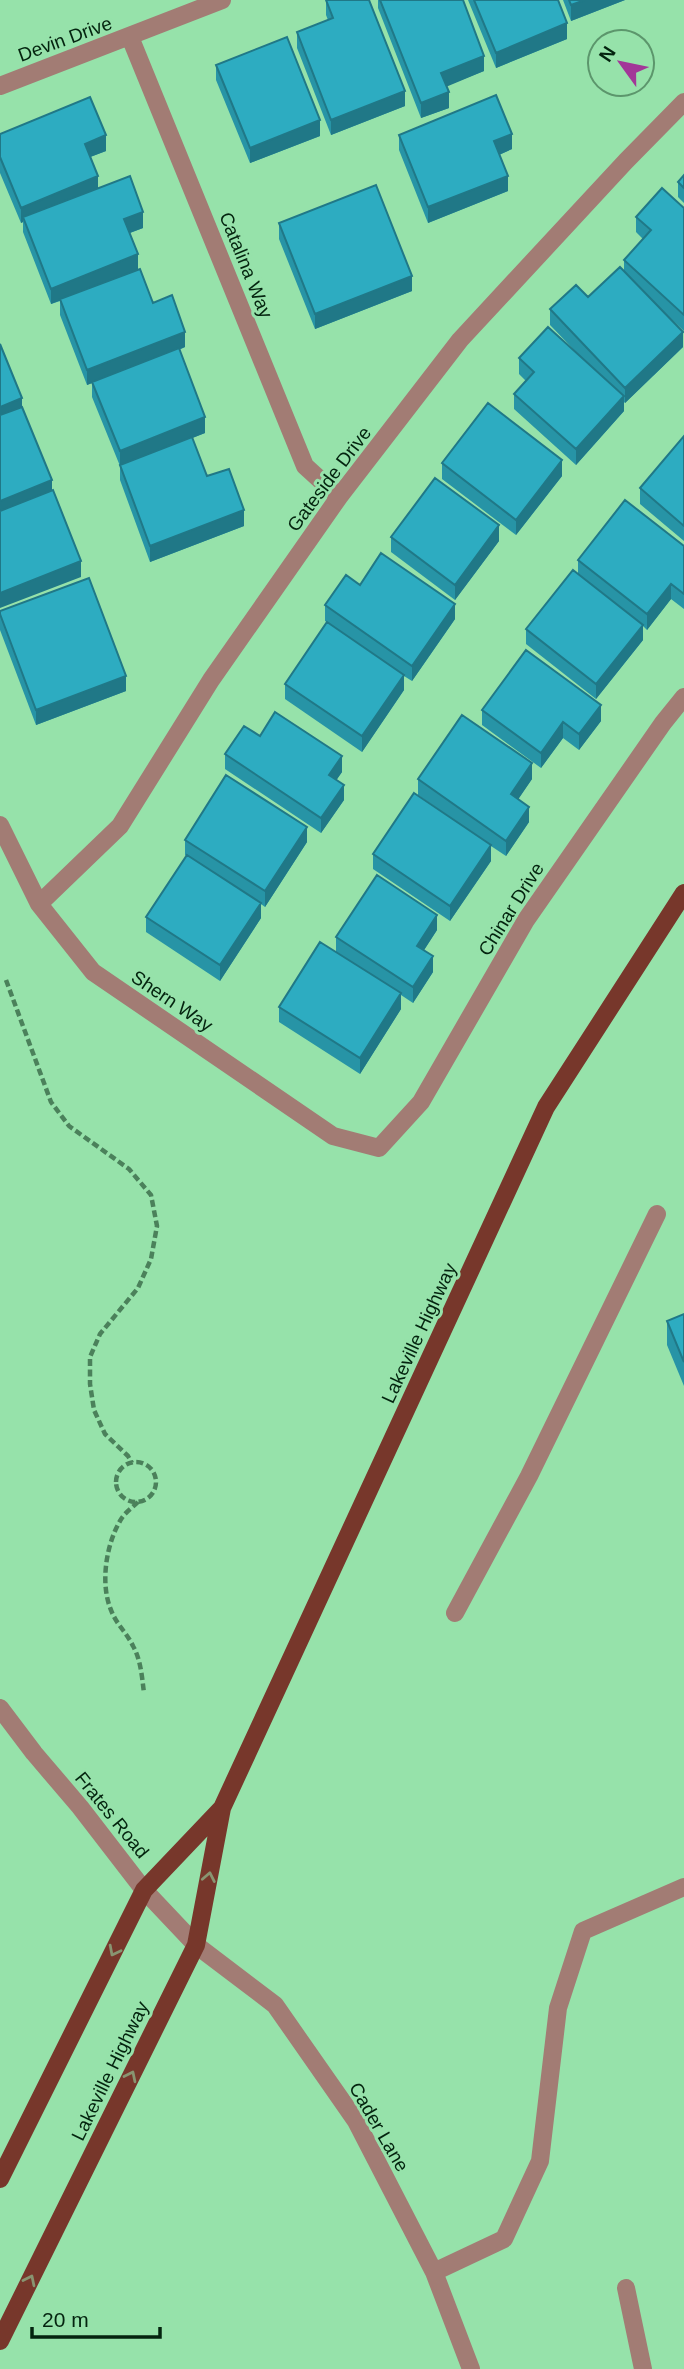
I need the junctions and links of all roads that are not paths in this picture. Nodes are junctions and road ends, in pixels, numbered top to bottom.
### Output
1 (222, 0) edge
2 (130, 37) junction
3 (0, 86) edge
4 (684, 102) edge
5 (339, 497) junction
6 (684, 696) edge
7 (0, 825) edge
8 (684, 893) edge
9 (39, 904) junction
10 (379, 1148) joint
11 (657, 1214) dead end
12 (455, 1613) dead end
13 (0, 1708) edge
14 (222, 1808) junction
15 (684, 1887) edge
16 (144, 1890) junction
17 (196, 1945) junction
18 (0, 2179) edge
19 (433, 2272) junction
20 (625, 2287) dead end
21 (0, 2341) edge
22 (471, 2369) edge
23 (643, 2369) edge

1 - 2 street, Devin Drive
2 - 3 street, Devin Drive
2 - 5 street, Catalina Way
4 - 5 street, Gateside Drive
5 - 9 street, Gateside Drive
6 - 10 street, Chinar Drive
7 - 9 street, Shern Way
8 - 14 main road, Lakeville Highway
9 - 10 street, Shern Way
11 - 12 street
13 - 16 street, Frates Road
14 - 16 main road, Lakeville Highway
17 -> 14 main road, Lakeville Highway
15 - 19 street
16 - 17 street, Frates Road
16 -> 18 main road, Lakeville Highway
17 - 19 street, Cader Lane
21 -> 17 main road, Lakeville Highway
19 - 22 street, Cader Lane
20 - 23 street

